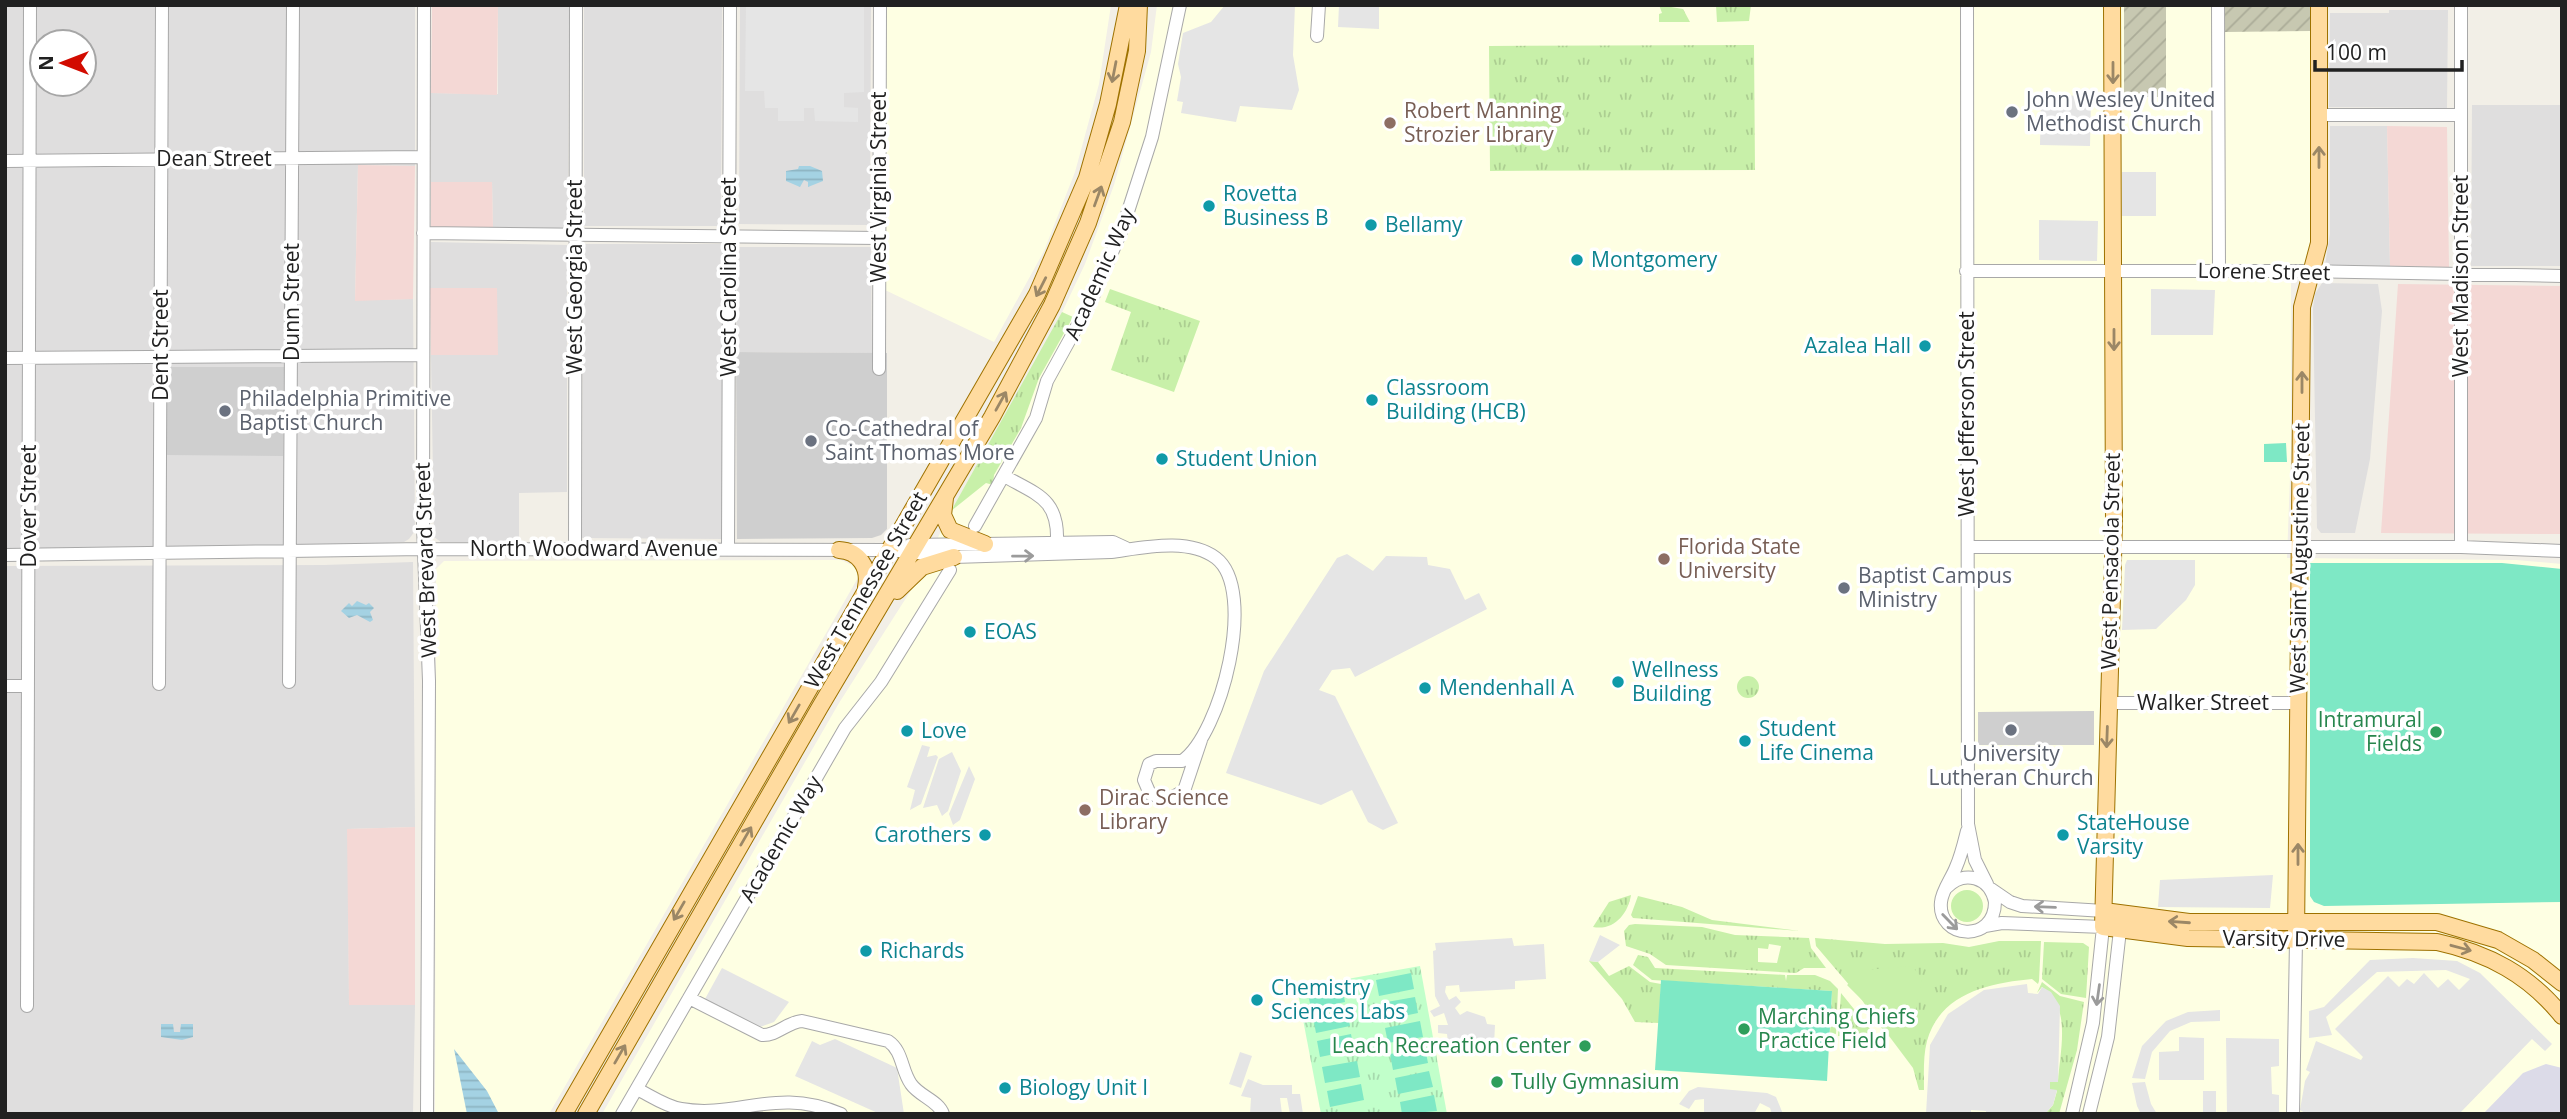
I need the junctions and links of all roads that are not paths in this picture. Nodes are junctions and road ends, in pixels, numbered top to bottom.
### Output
1 (30, 5) edge
2 (162, 5) edge
3 (293, 5) edge
4 (424, 5) edge
5 (576, 5) edge
6 (730, 5) edge
7 (880, 5) edge
8 (1128, 5) edge
9 (1139, 5) edge
10 (1180, 5) edge
11 (1319, 5) edge
12 (1967, 5) edge
13 (2112, 5) edge
14 (2218, 5) edge
15 (2319, 5) edge
16 (2461, 5) edge
17 (1318, 36) dead end
18 (2319, 115) junction
19 (2461, 115) junction
20 (423, 158) junction
21 (293, 159) junction
22 (162, 160) junction
23 (5, 161) edge
24 (30, 161) junction
25 (423, 233) junction
26 (575, 235) junction
27 (729, 237) junction
28 (879, 238) junction
29 (1966, 271) junction
30 (2113, 271) junction
31 (2219, 271) junction
32 (2311, 272) junction
33 (2461, 275) junction
34 (2562, 276) edge
35 (422, 355) junction
36 (292, 356) junction
37 (161, 357) junction
38 (5, 358) edge
39 (29, 358) junction
40 (879, 369) dead end
41 (1003, 476) junction
42 (945, 496) junction
43 (975, 526) dead end
44 (1057, 543) junction
45 (985, 544) junction
46 (2113, 546) junction
47 (1968, 547) junction
48 (2298, 547) junction
49 (2461, 547) junction
50 (1126, 548) junction
51 (423, 549) junction
52 (575, 549) junction
53 (728, 549) junction
54 (914, 549) junction
55 (839, 550) junction
56 (890, 550) junction
57 (2562, 551) edge
58 (291, 552) junction
59 (160, 554) junction
60 (5, 555) edge
61 (29, 555) junction
62 (952, 564) junction
63 (864, 594) junction
64 (878, 610) junction
65 (289, 682) dead end
66 (159, 684) dead end
67 (5, 686) edge
68 (28, 686) junction
69 (2108, 703) junction
70 (2298, 703) junction
71 (1201, 740) junction
72 (1968, 824) junction
73 (1989, 886) junction
74 (1946, 888) junction
75 (2104, 919) junction
76 (2121, 923) junction
77 (2297, 923) junction
78 (1985, 926) junction
79 (2295, 940) junction
80 (2562, 983) edge
81 (689, 998) junction
82 (27, 1006) dead end
83 (2562, 1016) edge
84 (637, 1088) junction
85 (749, 1110) edge
86 (427, 1114) edge
87 (564, 1114) edge
88 (586, 1114) edge
89 (622, 1114) edge
90 (841, 1114) edge
91 (943, 1114) edge
92 (2072, 1114) edge
93 (2089, 1114) edge
94 (2292, 1114) edge

1 - 24 street, Dover Street
2 - 22 street, Dent Street
3 - 21 street, Dunn Street
4 - 20 street, West Brevard Street
5 - 26 street, West Georgia Street
6 - 27 street, West Carolina Street
7 - 28 street, West Virginia Street
8 -> 56 main road, West Tennessee Street
42 -> 9 main road, West Tennessee Street
10 - 41 street, Academic Way
11 - 17 street
12 - 29 street, West Jefferson Street
13 -> 30 main road, West Pensacola Street
14 - 31 street
15 - 18 main road, West Saint Augustine Street
16 - 19 street, West Madison Street
18 - 19 street
32 -> 18 main road, West Saint Augustine Street
19 - 33 street, West Madison Street
20 - 21 street, Dean Street
20 - 25 street, West Brevard Street
21 - 22 street, Dean Street
21 - 36 street, Dunn Street
22 - 24 street, Dean Street
22 - 37 street, Dent Street
23 - 24 street, Dean Street
24 - 39 street, Dover Street
25 - 26 street
25 - 35 street, West Brevard Street
26 - 27 street
26 - 52 street, West Georgia Street
27 - 28 street
27 - 53 street, West Carolina Street
28 - 40 street, West Virginia Street
29 - 30 street, Lorene Street
29 - 47 street, West Jefferson Street
30 - 31 street, Lorene Street
30 -> 46 main road, West Pensacola Street
31 - 32 street, Lorene Street
32 - 33 street, Lorene Street
48 -> 32 main road, West Saint Augustine Street
33 - 34 street, Lorene Street
33 - 49 street, West Madison Street
35 - 36 street
35 - 51 street, West Brevard Street
36 - 37 street
36 - 58 street, Dunn Street
37 - 39 street
37 - 59 street, Dent Street
38 - 39 street
39 - 61 street, Dover Street
41 - 43 street, Academic Way
41 - 44 street
42 - 45 main road
42 - 54 main road, West Tennessee Street
44 - 45 street, North Woodward Avenue
44 - 50 street, North Woodward Avenue
45 - 54 street, North Woodward Avenue
46 - 47 street
46 - 48 street
46 - 69 main road, West Pensacola Street
47 - 72 street, West Jefferson Street
48 - 49 street
48 - 70 main road, West Saint Augustine Street
49 - 57 street
62 -> 50 street, North Woodward Avenue
50 - 71 street, North Woodward Avenue
51 - 52 street, North Woodward Avenue
51 - 58 street, North Woodward Avenue
51 - 86 street, West Brevard Street
52 - 53 street, North Woodward Avenue
53 - 55 street, North Woodward Avenue
54 - 56 street, North Woodward Avenue
54 - 62 street, North Woodward Avenue
54 - 64 main road, West Tennessee Street
55 - 56 street, North Woodward Avenue
55 - 63 main road
56 - 63 main road, West Tennessee Street
58 - 59 street, North Woodward Avenue
58 - 65 street, Dunn Street
59 - 61 street, North Woodward Avenue
59 - 66 street, Dent Street
60 - 61 street, North Woodward Avenue
61 - 68 street, Dover Street
62 - 64 main road
62 - 81 street, Academic Way
63 -> 87 main road, West Tennessee Street
88 -> 64 main road, West Tennessee Street
67 - 68 street
68 - 82 street, Dover Street
69 - 70 street, Walker Street
69 -> 75 main road, West Pensacola Street
77 -> 70 main road, West Saint Augustine Street
71 - 71 street, North Woodward Avenue
72 - 73 street, West Jefferson Street
72 - 74 street, West Jefferson Street
73 - 74 street
75 -> 73 street, Varsity Drive
73 - 78 street
74 -> 78 street
75 - 76 main road, Varsity Drive
75 - 78 street, Varsity Drive
75 -> 92 street, West Pensacola Street
77 -> 76 main road, Varsity Drive
76 - 79 main road, Varsity Drive
76 - 93 street
77 - 79 main road, West Saint Augustine Street
77 - 80 main road, Varsity Drive
79 -> 83 main road, Varsity Drive
79 - 94 street, West Saint Augustine Street
81 - 84 street, Academic Way
81 - 91 street
84 - 85 street
84 - 89 street, Academic Way
85 - 90 street

